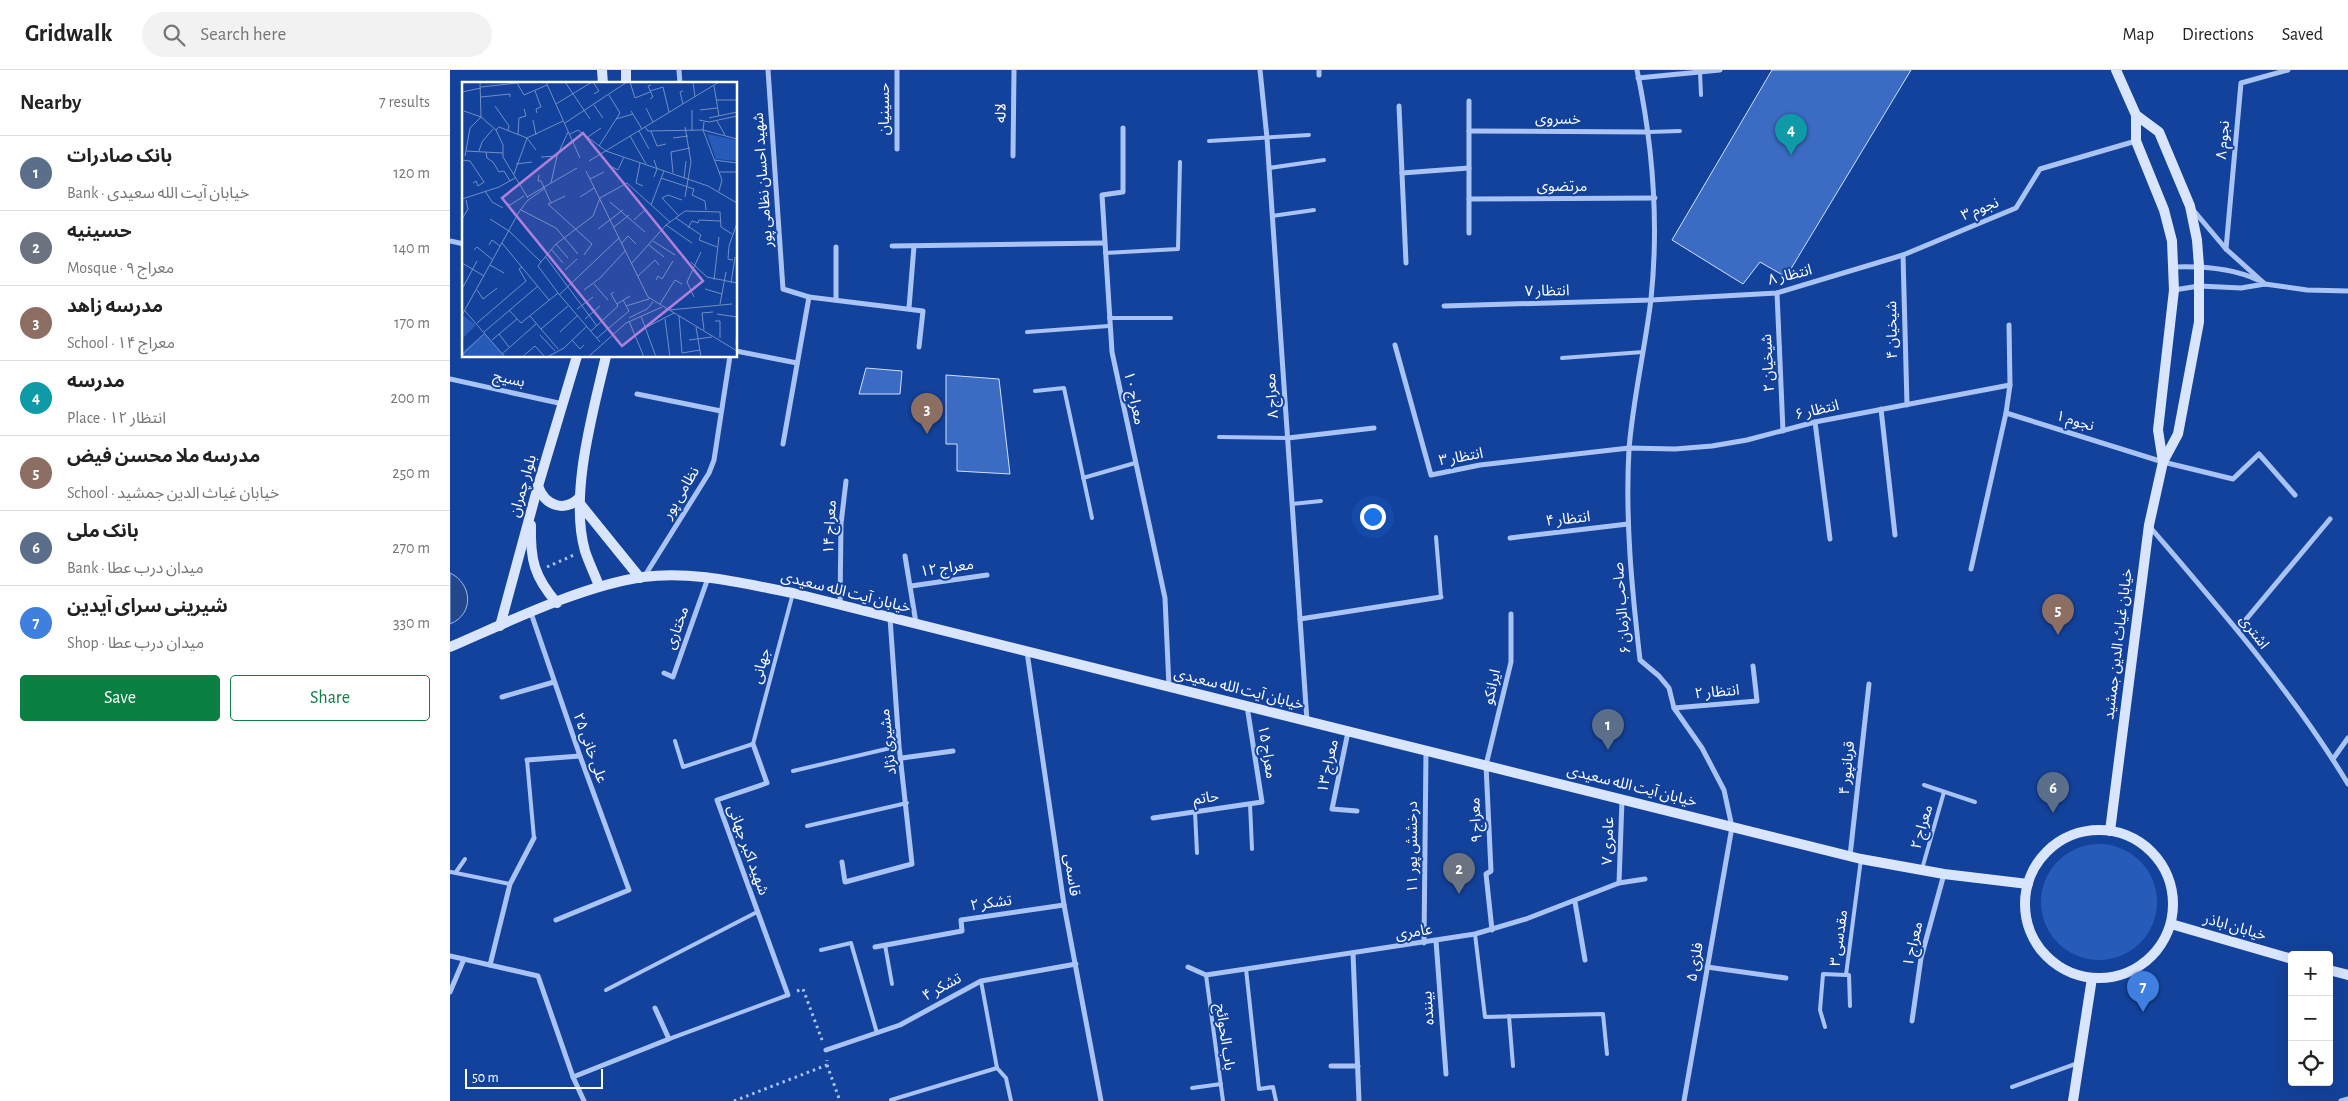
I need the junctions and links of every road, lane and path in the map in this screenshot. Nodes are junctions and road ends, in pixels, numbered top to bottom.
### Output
1 (768, 70) edge
2 (897, 70) edge
3 (1014, 70) edge
4 (1260, 70) edge
5 (1637, 70) edge
6 (1720, 70) edge
7 (2116, 70) edge
8 (2288, 70) edge
9 (1700, 72) junction
10 (1638, 78) junction
11 (1701, 94) dead end
12 (1469, 101) dead end
13 (1399, 106) dead end
14 (2136, 115) junction
15 (1123, 128) dead end
16 (1469, 131) junction
17 (1680, 131) dead end
18 (1648, 132) junction
19 (1309, 135) dead end
20 (1267, 138) junction
21 (2136, 141) junction
22 (1209, 142) dead end
23 (897, 149) dead end
24 (1013, 156) dead end
25 (1324, 160) dead end
26 (1180, 162) dead end
27 (1269, 168) junction
28 (1469, 168) junction
29 (1402, 173) junction
30 (1655, 198) junction
31 (1469, 199) junction
32 (2190, 206) junction
33 (1314, 210) dead end
34 (1272, 216) junction
35 (1469, 233) dead end
36 (1104, 243) junction
37 (892, 246) dead end
38 (914, 246) junction
39 (836, 247) dead end
40 (2226, 249) junction
41 (1105, 253) junction
42 (1903, 255) junction
43 (1406, 262) dead end
44 (2199, 266) junction
45 (2174, 267) junction
46 (2265, 284) junction
47 (2199, 286) junction
48 (2174, 290) junction
49 (2348, 292) edge
50 (1777, 293) junction
51 (810, 297) junction
52 (836, 300) junction
53 (1651, 300) junction
54 (1444, 306) dead end
55 (910, 308) junction
56 (1109, 318) junction
57 (1170, 318) dead end
58 (2009, 325) dead end
59 (1109, 326) junction
60 (1027, 332) dead end
61 (1395, 345) dead end
62 (919, 347) dead end
63 (738, 351) edge
64 (1643, 352) junction
65 (576, 358) edge
66 (606, 358) edge
67 (730, 358) edge
68 (1562, 358) dead end
69 (797, 363) junction
70 (450, 379) edge
71 (2010, 385) junction
72 (1035, 391) dead end
73 (637, 394) dead end
74 (563, 404) junction
75 (1907, 405) junction
76 (1881, 409) junction
77 (721, 411) junction
78 (2006, 413) junction
79 (1815, 422) junction
80 (1374, 428) dead end
81 (1783, 431) junction
82 (1219, 437) dead end
83 (1288, 438) junction
84 (783, 444) dead end
85 (1629, 448) junction
86 (2163, 462) junction
87 (1135, 463) junction
88 (1083, 478) junction
89 (846, 481) dead end
90 (538, 486) junction
91 (2295, 495) dead end
92 (1321, 500) dead end
93 (581, 501) junction
94 (1292, 504) junction
95 (532, 509) junction
96 (1092, 518) dead end
97 (2330, 519) dead end
98 (1628, 524) junction
99 (2149, 525) junction
100 (1895, 535) dead end
101 (1436, 537) dead end
102 (1510, 538) dead end
103 (1830, 539) dead end
104 (585, 550) junction
105 (905, 556) dead end
106 (1971, 569) dead end
107 (536, 572) junction
108 (987, 575) dead end
109 (642, 577) junction
110 (708, 578) junction
111 (599, 586) junction
112 (910, 586) junction
113 (793, 593) junction
114 (1441, 597) joint
115 (557, 603) junction
116 (840, 605) junction
117 (531, 613) junction
118 (1511, 614) dead end
119 (890, 617) junction
120 (1300, 619) junction
121 (916, 624) junction
122 (500, 626) junction
123 (2238, 630) junction
124 (450, 647) edge
125 (1028, 652) junction
126 (1753, 666) dead end
127 (664, 673) dead end
128 (554, 682) junction
129 (1869, 684) dead end
130 (1169, 687) junction
131 (502, 697) dead end
132 (1247, 706) junction
133 (1674, 708) junction
134 (1308, 721) junction
135 (1348, 731) junction
136 (2348, 738) edge
137 (675, 741) dead end
138 (753, 744) junction
139 (899, 746) junction
140 (953, 750) dead end
141 (1426, 750) junction
142 (580, 756) junction
143 (902, 758) junction
144 (2333, 759) junction
145 (527, 760) joint
146 (1486, 766) junction
147 (793, 771) dead end
148 (2348, 784) edge
149 (1924, 785) dead end
150 (1944, 792) junction
151 (1622, 799) junction
152 (1262, 802) joint
153 (1974, 802) dead end
154 (907, 803) junction
155 (1250, 804) junction
156 (1357, 811) dead end
157 (1195, 812) junction
158 (1153, 818) dead end
159 (807, 826) dead end
160 (1732, 827) junction
161 (2110, 830) junction
162 (534, 838) joint
163 (1252, 849) dead end
164 (1197, 853) dead end
165 (1850, 856) junction
166 (465, 859) dead end
167 (1861, 859) junction
168 (842, 862) dead end
169 (1922, 869) junction
170 (1944, 874) junction
171 (1645, 879) dead end
172 (1619, 883) junction
173 (510, 884) junction
174 (2028, 884) junction
175 (1575, 902) junction
176 (1064, 905) junction
177 (757, 912) junction
178 (556, 920) dead end
179 (2171, 924) junction
180 (1492, 930) junction
181 (1475, 934) junction
182 (1436, 941) junction
183 (1424, 943) junction
184 (885, 945) junction
185 (875, 947) dead end
186 (821, 950) dead end
187 (1354, 953) junction
188 (450, 956) edge
189 (2288, 958) edge
190 (464, 959) junction
191 (1585, 960) dead end
192 (1076, 964) junction
193 (490, 965) junction
194 (1188, 967) dead end
195 (1707, 967) junction
196 (1246, 969) junction
197 (2333, 971) edge
198 (1846, 974) junction
199 (2348, 975) edge
200 (1206, 976) junction
201 (1786, 978) dead end
202 (2092, 978) junction
203 (981, 981) junction
204 (892, 984) dead end
205 (606, 990) dead end
206 (450, 992) edge
207 (788, 995) junction
208 (1850, 1006) dead end
209 (655, 1008) dead end
210 (1509, 1016) junction
211 (1912, 1021) dead end
212 (1825, 1027) dead end
213 (877, 1033) junction
214 (669, 1039) junction
215 (826, 1050) junction
216 (1607, 1054) dead end
217 (2078, 1063) junction
218 (827, 1065) junction
219 (1331, 1066) dead end
220 (1358, 1066) junction
221 (1513, 1066) dead end
222 (997, 1068) junction
223 (1446, 1074) dead end
224 (573, 1077) junction
225 (1221, 1084) junction
226 (2012, 1087) dead end
227 (1192, 1088) dead end
228 (2348, 1099) edge
229 (891, 1100) dead end
230 (584, 1101) edge
231 (734, 1101) edge
232 (840, 1101) edge
233 (1011, 1101) edge
234 (1101, 1101) edge
235 (1223, 1101) edge
236 (1276, 1101) edge
237 (1359, 1101) edge
238 (1684, 1101) edge
239 (2073, 1101) edge
240 (2341, 1101) edge

1 - 51 street, شهید احسان نظامی پور
2 - 23 street, حسینیان
3 - 24 street, لاله
4 - 20 street, معراج ۸
5 - 10 street, صاحب الزمان ۶
6 - 9 street
7 - 14 main road, خیابان غیاث الدین جمشید
8 - 40 street, نجوم ۸
9 - 10 street
9 - 11 lane
10 - 18 street, صاحب الزمان ۶
12 - 16 street
13 - 29 street
14 - 21 main road, خیابان غیاث الدین جمشید
14 - 32 main road, خیابان غیاث الدین جمشید
15 - 36 street, معراج ۱۰
16 - 18 street, خسروی
16 - 28 street
17 - 18 lane
18 - 30 street, صاحب الزمان ۶
19 - 20 lane
20 - 22 lane
20 - 27 street, معراج ۸
21 - 42 street, نجوم ۳
21 - 45 main road, خیابان غیاث الدین جمشید
25 - 27 lane
26 - 41 lane
27 - 34 street, معراج ۸
28 - 29 street
28 - 31 street
29 - 43 street
30 - 31 street, مرتضوی
30 - 53 street, صاحب الزمان ۶
31 - 35 street
32 - 40 street
32 - 44 main road, خیابان غیاث الدین جمشید
33 - 34 lane
34 - 83 street, معراج ۸
36 - 38 street
36 - 41 street, معراج ۱۰
37 - 38 street
38 - 55 street
39 - 52 street
40 - 46 street
41 - 56 street, معراج ۱۰
42 - 50 street, انتظار ۸
42 - 75 street, شیخیان ۴
44 - 45 street
44 - 46 street
44 - 47 main road, خیابان غیاث الدین جمشید
45 - 48 main road, خیابان غیاث الدین جمشید
46 - 47 street
46 - 49 street
47 - 48 street
47 - 86 main road, خیابان غیاث الدین جمشید
48 - 86 main road, خیابان غیاث الدین جمشید
50 - 53 street, انتظار ۸
50 - 81 street, شیخیان ۲
51 - 52 street
51 - 69 street
52 - 55 street
53 - 54 street, انتظار ۷
53 - 64 street, صاحب الزمان ۶
55 - 62 street
56 - 57 lane
56 - 59 street, معراج ۱۰
58 - 71 street
59 - 60 lane
59 - 87 street, معراج ۱۰
61 - 85 street, انتظار ۳
63 - 69 street
64 - 68 lane
64 - 85 street, صاحب الزمان ۶
65 - 74 main road, بلوار چمران
66 - 93 main road
67 - 77 street, نظامی پور
69 - 84 street
70 - 74 street, بسیج
71 - 75 street, انتظار ۶
71 - 78 street
72 - 88 lane
73 - 77 street
74 - 90 main road, بلوار چمران
75 - 76 street, انتظار ۶
76 - 79 street, انتظار ۶
76 - 100 street
77 - 109 street, نظامی پور
78 - 86 street, نجوم ۱
78 - 106 street
79 - 81 street, انتظار ۶
79 - 103 street
80 - 83 street
81 - 85 street, انتظار ۶
82 - 83 lane
83 - 94 street, معراج ۸
85 - 98 street, صاحب الزمان ۶
86 - 91 street
86 - 99 main road, خیابان غیاث الدین جمشید
87 - 88 lane
87 - 130 street, معراج ۱۰
88 - 96 lane
89 - 116 street, معراج ۱۴
90 - 93 main road
90 - 95 main road, بلوار چمران
92 - 94 lane
93 - 104 main road
93 - 109 main road
94 - 120 street, معراج ۸
95 - 107 main road
95 - 122 main road, بلوار چمران
97 - 123 street
98 - 102 street, انتظار ۴
98 - 133 street, صاحب الزمان ۶
99 - 123 street, اشتری
99 - 161 main road, خیابان غیاث الدین جمشید
101 - 114 lane
104 - 107 path
104 - 111 main road
105 - 112 street, معراج ۱۲
107 - 115 main road
108 - 112 street, معراج ۱۲
109 - 110 main road, خیابان آیت الله سعیدی
109 - 111 main road, خیابان آیت الله سعیدی
110 - 113 main road, خیابان آیت الله سعیدی
110 - 127 street, مختاری
111 - 115 main road, خیابان آیت الله سعیدی
112 - 121 street, معراج ۱۲
113 - 116 main road, خیابان آیت الله سعیدی
113 - 138 lane, جهانی
114 - 120 street
115 - 117 main road, خیابان آیت الله سعیدی
116 - 119 main road, خیابان آیت الله سعیدی
117 - 122 main road, خیابان آیت الله سعیدی
117 - 128 street, علی خانی ۲۵
118 - 146 street, ایرانکو
119 - 121 main road, خیابان آیت الله سعیدی
119 - 139 street, مشیری نژاد
120 - 134 street, معراج ۸
121 - 125 main road, خیابان آیت الله سعیدی
122 - 124 main road, خیابان آیت الله سعیدی
123 - 144 street, اشتری
125 - 130 main road, خیابان آیت الله سعیدی
125 - 176 street, قاسمی
126 - 133 street, انتظار ۲
128 - 131 street
128 - 142 street, علی خانی ۲۵
129 - 165 street, قربانپور ۴
130 - 132 main road, خیابان آیت الله سعیدی
132 - 134 main road, خیابان آیت الله سعیدی
132 - 152 street, معراج ۱۵
133 - 160 street, صاحب الزمان ۶
134 - 135 main road, خیابان آیت الله سعیدی
135 - 141 main road, خیابان آیت الله سعیدی
135 - 156 street, معراج ۱۳
136 - 144 street
137 - 138 lane
138 - 177 street, شهید اکبر جهانی
139 - 143 street, مشیری نژاد
139 - 147 lane
140 - 143 street
141 - 146 main road, خیابان آیت الله سعیدی
141 - 183 street, درخشش پور ۱۱
142 - 145 street
142 - 178 street, علی خانی ۲۵
143 - 154 street, مشیری نژاد
144 - 148 street, اشتری
145 - 162 lane
146 - 151 main road, خیابان آیت الله سعیدی
146 - 180 street, معراج ۹
149 - 150 lane
150 - 153 lane
150 - 169 lane, معراج ۲
151 - 160 main road, خیابان آیت الله سعیدی
151 - 172 street, عامری ۷
152 - 155 street, حاتم
154 - 159 lane
154 - 168 street, مشیری نژاد
155 - 157 street, حاتم
155 - 163 lane
157 - 158 street, حاتم
157 - 164 lane
160 - 165 main road, خیابان آیت الله سعیدی
160 - 195 street, فلزی ۵
161 - 174 main road
161 - 179 main road
162 - 173 street
165 - 167 main road, خیابان آیت الله سعیدی
166 - 173 lane
167 - 169 main road, خیابان آیت الله سعیدی
167 - 198 lane, مقدسی ۳
169 - 170 main road, خیابان آیت الله سعیدی
170 - 174 main road, خیابان آیت الله سعیدی
170 - 211 street, معراج ۱
171 - 172 street, عامری
172 - 175 street, عامری
173 - 193 street
174 - 202 main road
175 - 180 street, عامری
175 - 191 street
176 - 184 street, تشکر ۲
176 - 192 street, قاسمی
177 - 205 lane
177 - 207 street, شهید اکبر جهانی
179 - 189 main road, خیابان اباذر
179 - 202 main road
180 - 181 street, عامری
181 - 182 street, عامری
181 - 210 lane
182 - 183 street, عامری
182 - 223 street, بیننده
183 - 187 street, عامری
184 - 185 street, تشکر ۲
184 - 204 lane
186 - 213 lane
187 - 196 street, عامری
187 - 220 street
188 - 190 street
190 - 193 street
190 - 206 street
192 - 203 street, تشکر ۴
192 - 234 street, قاسمی
193 - 224 street
194 - 200 street
195 - 201 street
195 - 238 street, فلزی ۵
196 - 200 street, عامری
196 - 236 lane
197 - 199 main road
198 - 208 lane
198 - 212 lane, مقدسی ۳
200 - 225 lane, باب الحوائج
202 - 217 main road
203 - 213 street, تشکر ۴
203 - 222 lane
207 - 214 lane
207 - 215 path
209 - 214 street
210 - 216 lane
210 - 221 lane
213 - 215 street, تشکر ۴
214 - 224 street
215 - 218 path
217 - 226 lane
217 - 239 main road
218 - 231 path
218 - 232 path
219 - 220 street
220 - 237 street
222 - 229 lane
222 - 233 lane
224 - 230 street
225 - 227 lane
225 - 235 lane, باب الحوائج
228 - 240 street

